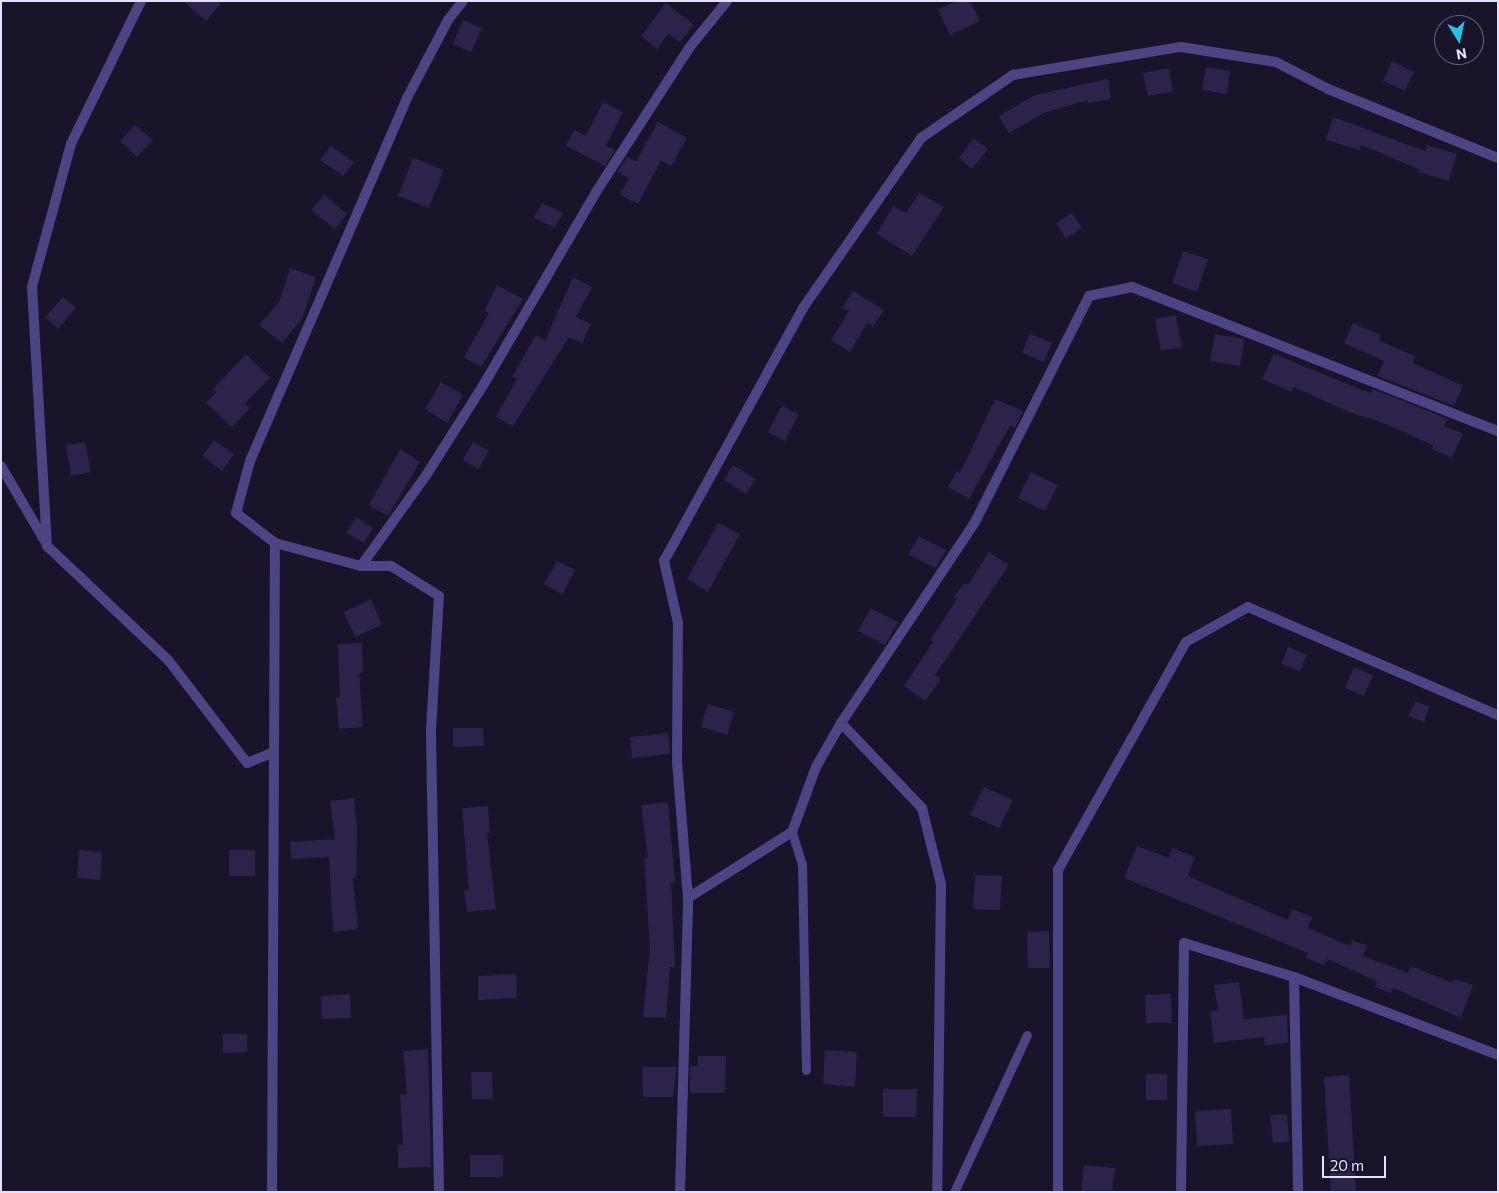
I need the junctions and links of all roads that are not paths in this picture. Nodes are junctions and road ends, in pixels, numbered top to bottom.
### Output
1 (141, 1) edge
2 (463, 1) edge
3 (727, 1) edge
4 (1498, 158) edge
5 (1498, 431) edge
6 (1, 466) edge
7 (275, 543) junction
8 (47, 546) junction
9 (361, 566) junction
10 (1498, 715) edge
11 (841, 723) junction
12 (272, 753) junction
13 (792, 832) junction
14 (688, 898) junction
15 (1294, 977) junction
16 (1027, 1036) dead end
17 (1498, 1055) edge
18 (806, 1070) dead end
19 (272, 1192) edge
20 (439, 1192) edge
21 (680, 1192) edge
22 (937, 1192) edge
23 (954, 1192) edge
24 (1058, 1192) edge
25 (1181, 1192) edge
26 (1298, 1192) edge

1 - 8 street
2 - 7 street
3 - 9 street
4 - 14 street
5 - 11 street
6 - 8 street
7 - 9 street
7 - 12 street
8 - 12 street
9 - 20 street
10 - 24 street
11 - 13 street
11 - 22 street
12 - 19 street
13 - 14 street
13 - 18 lane
14 - 21 street
15 - 17 street
15 - 25 street
15 - 26 street
16 - 23 lane

